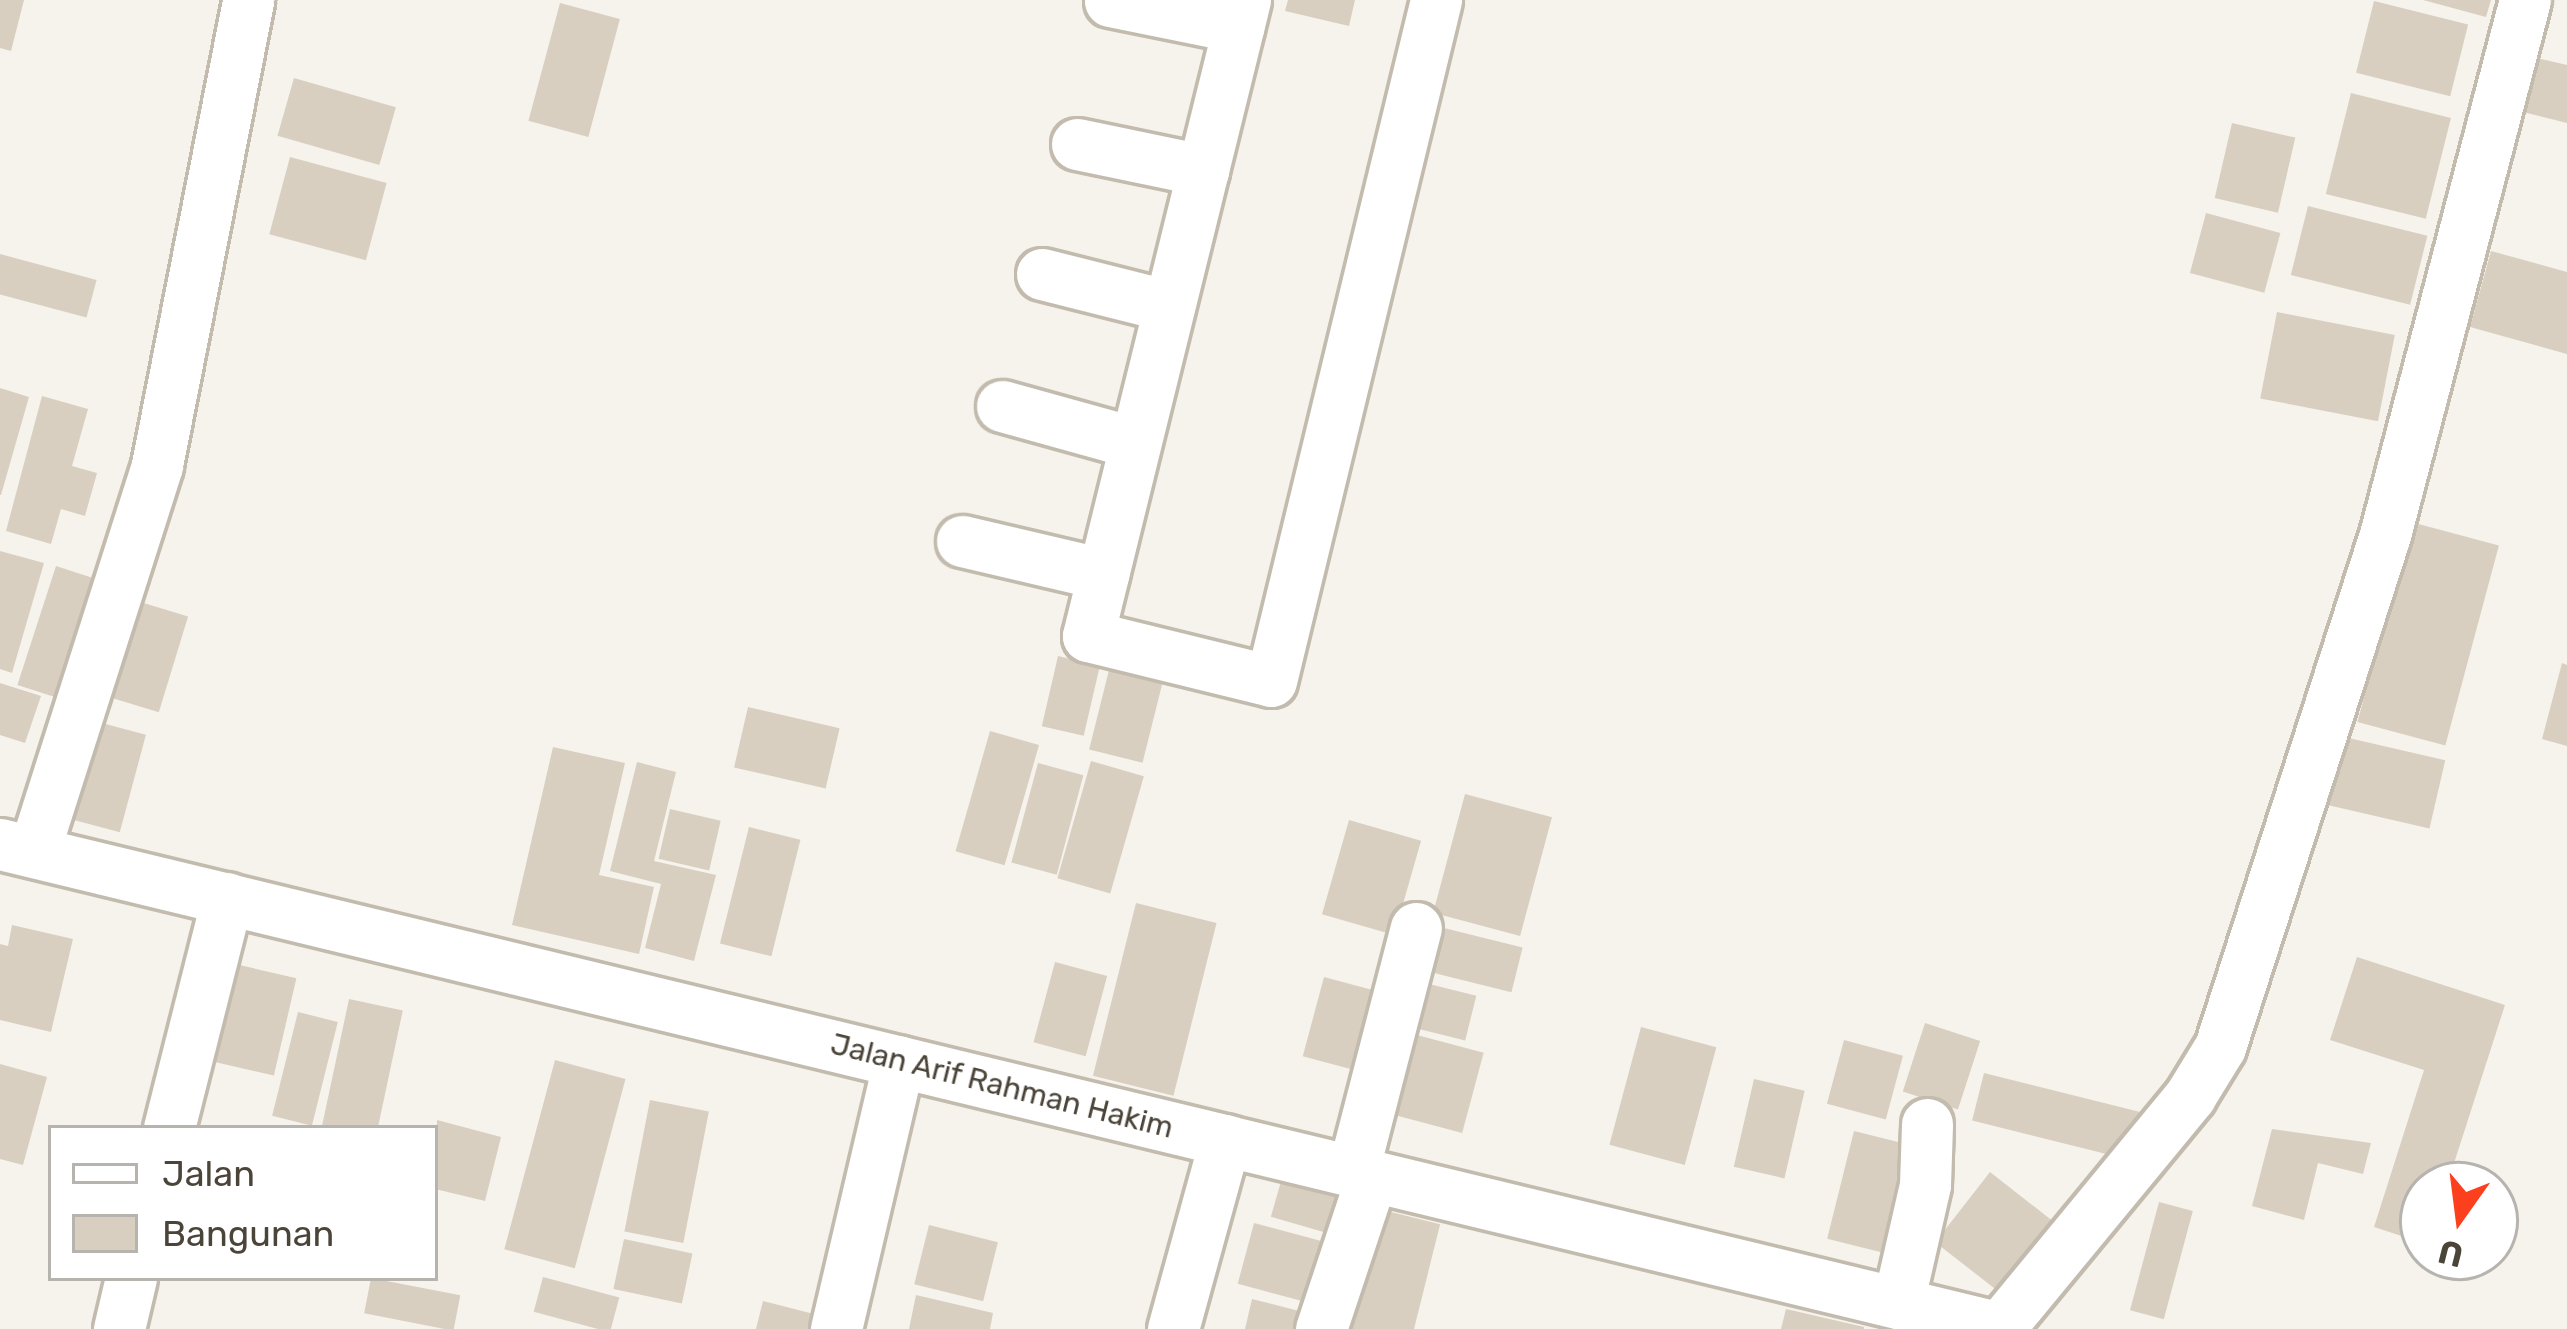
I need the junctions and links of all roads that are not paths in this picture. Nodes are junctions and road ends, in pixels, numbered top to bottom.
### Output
1 (248, 0) edge
2 (1436, 0) edge
3 (2525, 0) edge
4 (1111, 1) edge
5 (1241, 14) edge
6 (1077, 144) dead end
7 (1203, 170) junction
8 (1042, 274) dead end
9 (1169, 306) junction
10 (1002, 406) dead end
11 (1135, 442) junction
12 (962, 541) dead end
13 (1103, 574) junction
14 (17, 848) edge
15 (226, 898) junction
16 (1416, 928) dead end
17 (899, 1061) junction
18 (1927, 1124) dead end
19 (170, 1125) edge
20 (1226, 1140) junction
21 (1363, 1174) junction
22 (130, 1281) edge
23 (1898, 1303) junction
24 (2001, 1328) edge
25 (119, 1329) edge
26 (836, 1329) edge
27 (1173, 1329) edge
28 (1321, 1329) edge

1 - 14 street
2 - 13 street
3 - 24 street
4 - 5 street
5 - 7 street
6 - 7 street
7 - 9 street
8 - 9 street
9 - 11 street
10 - 11 street
11 - 13 street
12 - 13 street
14 - 15 street, Jalan Arif Rahman Hakim
15 - 17 street, Jalan Arif Rahman Hakim
15 - 19 street
16 - 21 street
17 - 20 street, Jalan Arif Rahman Hakim
17 - 26 street
18 - 23 street
20 - 21 street, Jalan Arif Rahman Hakim
20 - 27 street
21 - 23 street, Jalan Arif Rahman Hakim
21 - 28 street
22 - 25 street
23 - 24 street, Jalan Arif Rahman Hakim

